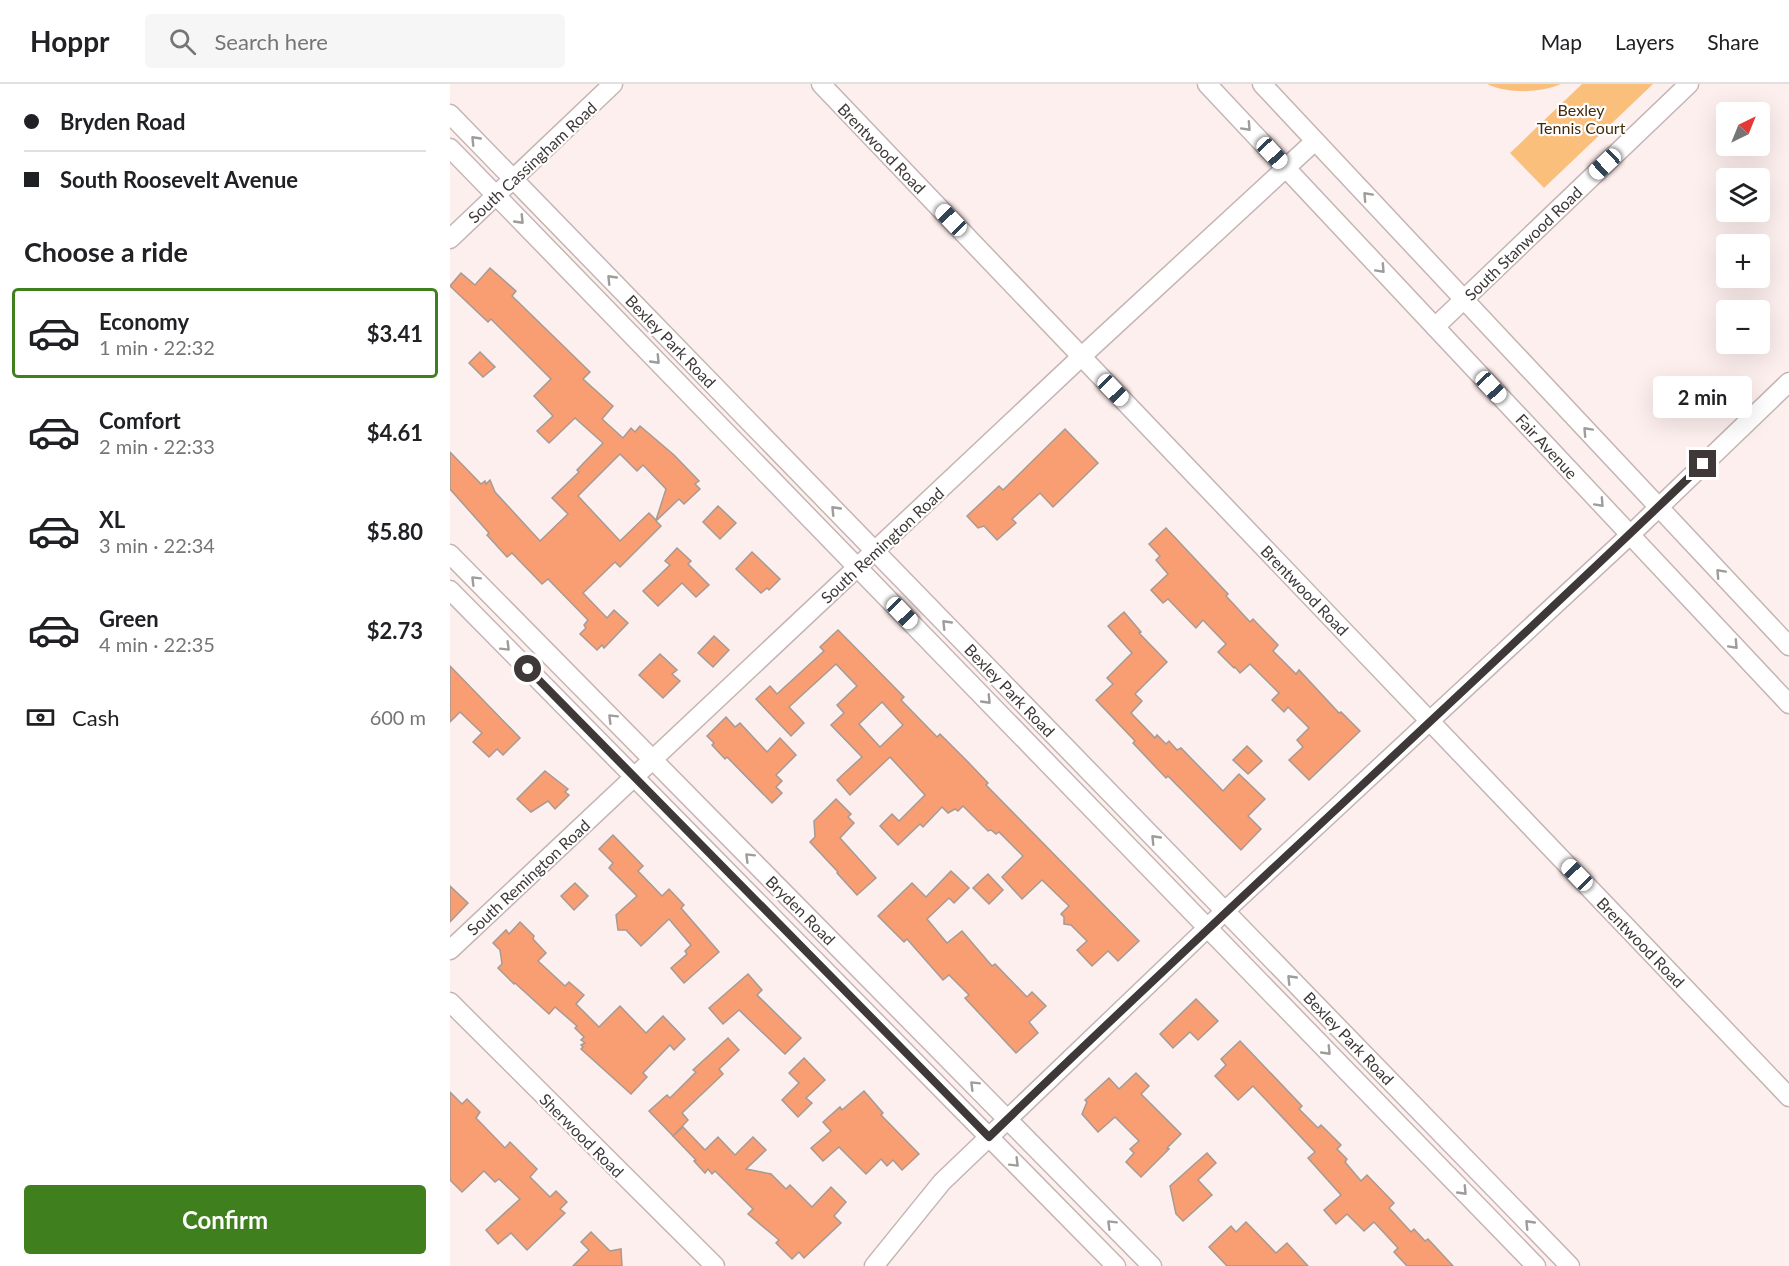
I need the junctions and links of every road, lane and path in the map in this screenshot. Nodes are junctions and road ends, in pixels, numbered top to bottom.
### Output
1 (614, 84) edge
2 (821, 84) edge
3 (1207, 84) edge
4 (1262, 84) edge
5 (1689, 84) edge
6 (450, 114) edge
7 (1315, 141) junction
8 (450, 148) edge
9 (1286, 168) junction
10 (514, 179) junction
11 (496, 195) junction
12 (450, 239) edge
13 (1464, 299) junction
14 (1435, 327) junction
15 (1082, 356) junction
16 (1789, 381) edge
17 (1659, 507) junction
18 (1630, 535) junction
19 (876, 552) junction
20 (450, 554) edge
21 (858, 568) junction
22 (450, 590) edge
23 (1789, 646) edge
24 (1789, 704) edge
25 (1431, 721) junction
26 (653, 760) junction
27 (634, 777) junction
28 (1225, 911) junction
29 (1208, 929) junction
30 (450, 950) edge
31 (450, 1002) edge
32 (1789, 1097) edge
33 (1007, 1119) junction
34 (989, 1137) junction
35 (715, 1266) edge
36 (874, 1266) edge
37 (1116, 1266) edge
38 (1152, 1266) edge
39 (1536, 1266) edge
40 (1570, 1266) edge

1 - 10 street, South Cassingham Road
2 - 15 street, Brentwood Road
3 -> 9 street, Fair Avenue
4 - 7 street
5 - 13 street, South Stanwood Road
10 -> 6 street, Bexley Park Road
7 - 9 street, South Remington Road
13 -> 7 street
8 - 11 street, Bexley Park Road
9 -> 14 street, Fair Avenue
9 - 15 street, South Remington Road
10 - 11 street, South Cassingham Road
19 -> 10 street, Bexley Park Road
11 - 12 street, South Cassingham Road
11 -> 21 street, Bexley Park Road
13 - 14 street, South Stanwood Road
17 -> 13 street
14 -> 18 street, Fair Avenue
15 - 19 street, South Remington Road
15 - 25 street, Brentwood Road
16 - 17 street
17 - 18 street
23 -> 17 street
18 -> 24 street, Fair Avenue
18 - 25 street
19 - 21 street, South Remington Road
28 -> 19 street, Bexley Park Road
26 -> 20 street, Bryden Road
21 - 26 street, South Remington Road
21 -> 29 street, Bexley Park Road
22 -> 27 street, Bryden Road
25 - 28 street
25 - 32 street, Brentwood Road
26 - 27 street, South Remington Road
33 -> 26 street, Bryden Road
27 - 30 street, South Remington Road
27 - 34 street, Bryden Road
28 - 29 street
40 -> 28 street, Bexley Park Road
29 - 33 street
29 -> 39 street, Bexley Park Road
31 - 35 street, Sherwood Road
33 - 34 street
38 -> 33 street, Bryden Road
34 - 36 street
34 -> 37 street, Bryden Road

